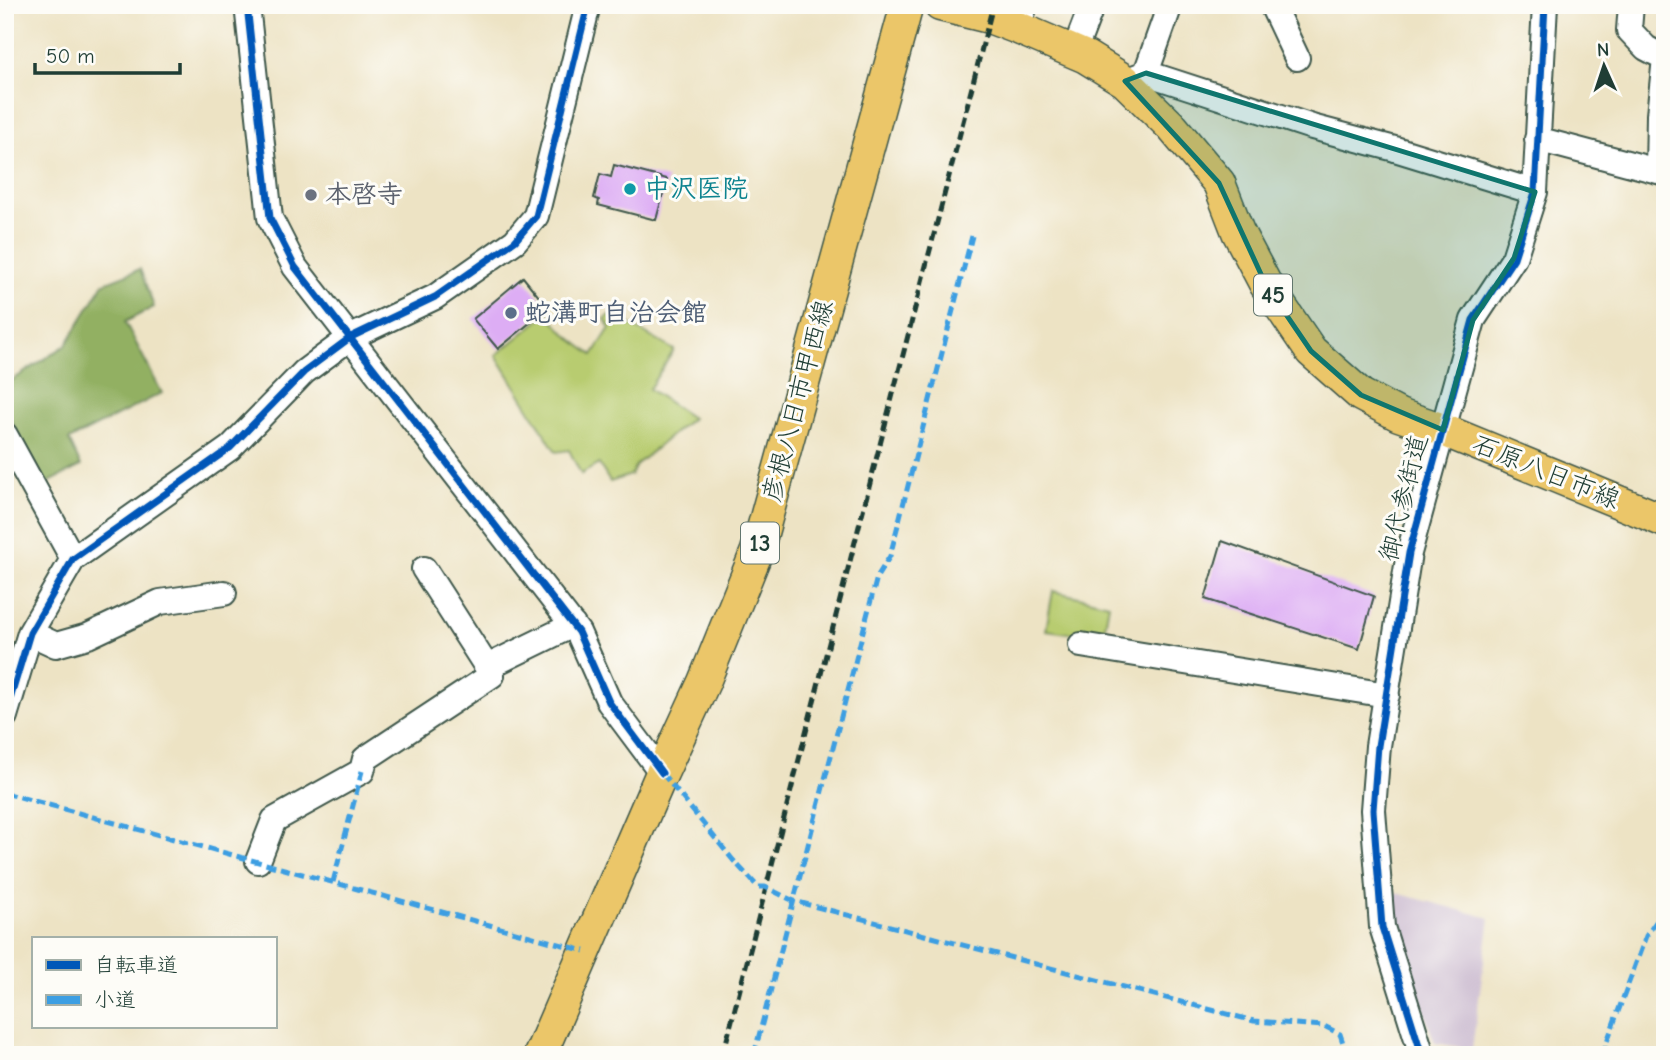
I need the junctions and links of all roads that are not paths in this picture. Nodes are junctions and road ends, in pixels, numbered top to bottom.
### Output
1 (247, 5) edge
2 (588, 5) edge
3 (906, 5) edge
4 (940, 5) edge
5 (1092, 5) edge
6 (1170, 5) edge
7 (1272, 5) edge
8 (1545, 5) edge
9 (1631, 5) edge
10 (1022, 17) edge
11 (1074, 52) junction
12 (1297, 58) dead end
13 (1665, 58) edge
14 (1136, 77) junction
15 (1537, 139) junction
16 (1661, 172) edge
17 (1535, 192) junction
18 (351, 337) junction
19 (1443, 430) junction
20 (5, 435) edge
21 (1665, 521) edge
22 (74, 559) junction
23 (424, 569) dead end
24 (223, 593) dead end
25 (573, 625) junction
26 (30, 633) junction
27 (1082, 645) dead end
28 (487, 667) junction
29 (1387, 695) junction
30 (5, 716) edge
31 (662, 773) junction
32 (258, 861) dead end
33 (540, 1055) edge
34 (1422, 1055) edge

1 - 18 street
2 - 18 street
3 - 31 main road, 彦根八日市甲西線 / 13
4 - 10 main road, 石原八日市線 / 45
5 - 11 street
6 - 14 street
7 - 12 street
8 - 15 street, 御代参街道
9 - 13 street
10 - 11 main road, 石原八日市線 / 45
11 - 14 main road, 石原八日市線 / 45
13 - 16 street
14 - 17 street
14 - 19 main road, 石原八日市線 / 45
15 - 16 street
15 - 17 street, 御代参街道
17 - 19 street, 御代参街道
18 - 22 street
18 - 25 street
19 - 21 main road, 石原八日市線 / 45
19 - 29 street, 御代参街道
20 - 22 street
22 - 26 street
23 - 28 street
24 - 26 street
25 - 28 street
25 - 31 street
26 - 30 street
27 - 29 street
28 - 32 street
29 - 34 street, 御代参街道
31 - 33 main road, 彦根八日市甲西線 / 13

